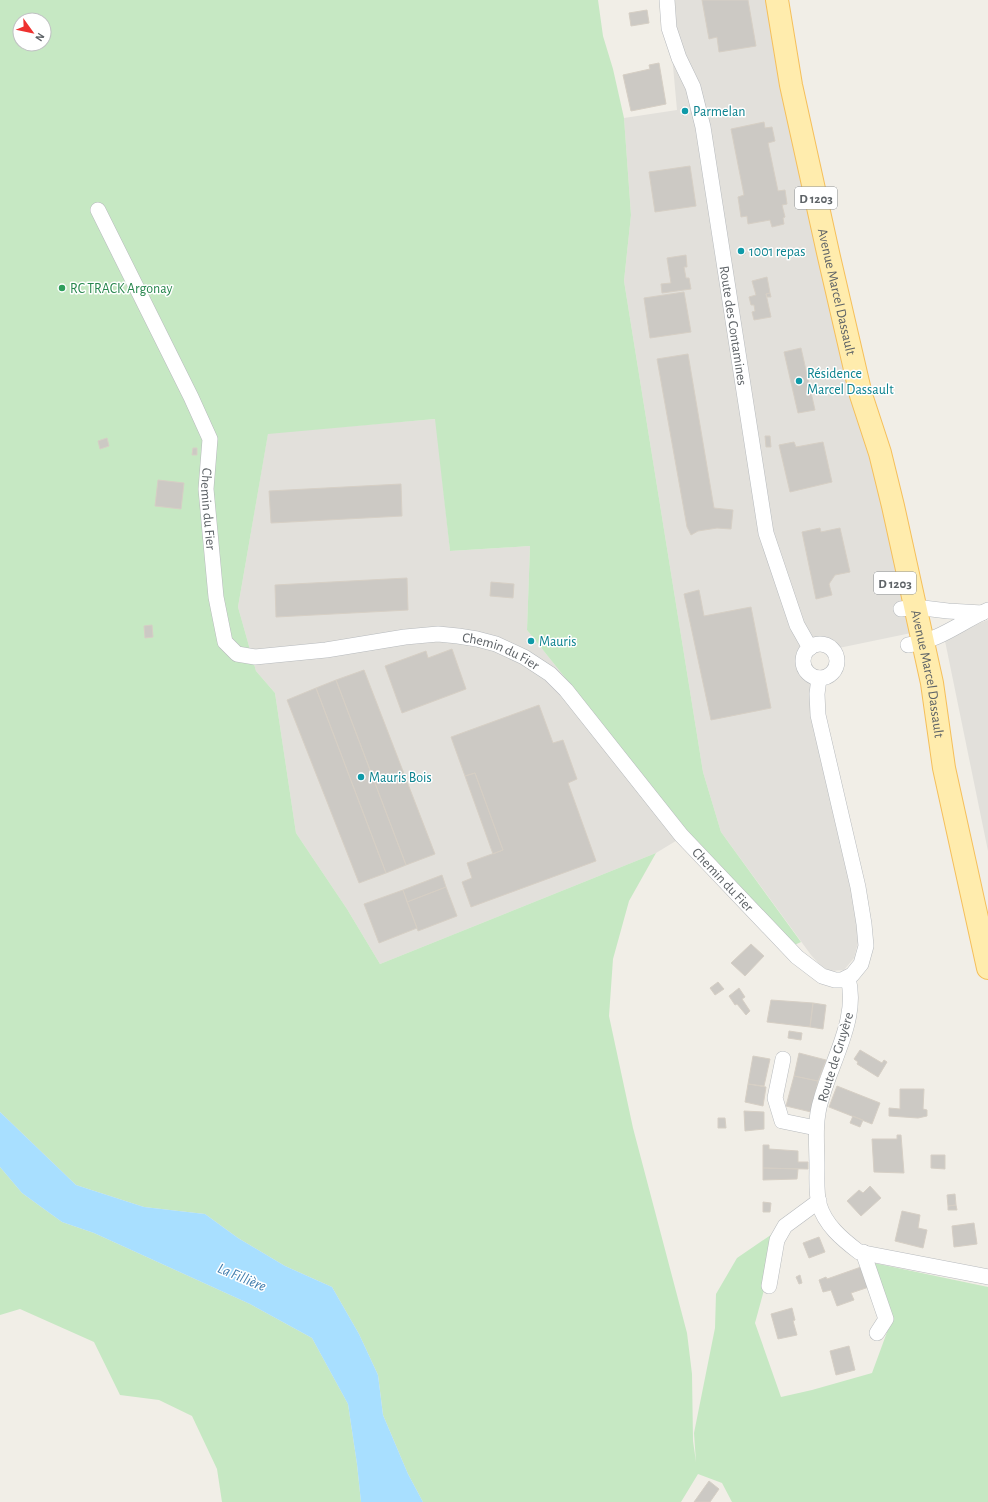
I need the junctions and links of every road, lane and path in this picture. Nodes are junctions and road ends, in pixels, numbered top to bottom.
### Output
1 (666, 0) edge
2 (777, 0) edge
3 (98, 210) dead end
4 (908, 608) junction
5 (985, 612) edge
6 (916, 644) junction
7 (810, 648) junction
8 (819, 678) junction
9 (988, 968) edge
10 (848, 978) junction
11 (783, 1059) dead end
12 (816, 1128) junction
13 (819, 1201) junction
14 (863, 1252) junction
15 (988, 1277) edge
16 (769, 1286) dead end
17 (877, 1334) dead end

1 - 7 street, Route des Contamines
2 - 4 main road, Avenue Marcel Dassault / D 1203
3 - 10 street, Chemin du Fier
4 - 5 street
4 - 6 main road, Avenue Marcel Dassault / D 1203
5 - 6 street
6 - 9 main road, Avenue Marcel Dassault / D 1203
7 - 8 street
7 - 8 street
8 - 10 street
10 - 12 street, Route de Gruyère
11 - 12 street
12 - 13 street, Route de Gruyère
13 - 14 street, Route de Gruyère
13 - 16 street
14 - 15 street, Route de Gruyère
14 - 17 street

